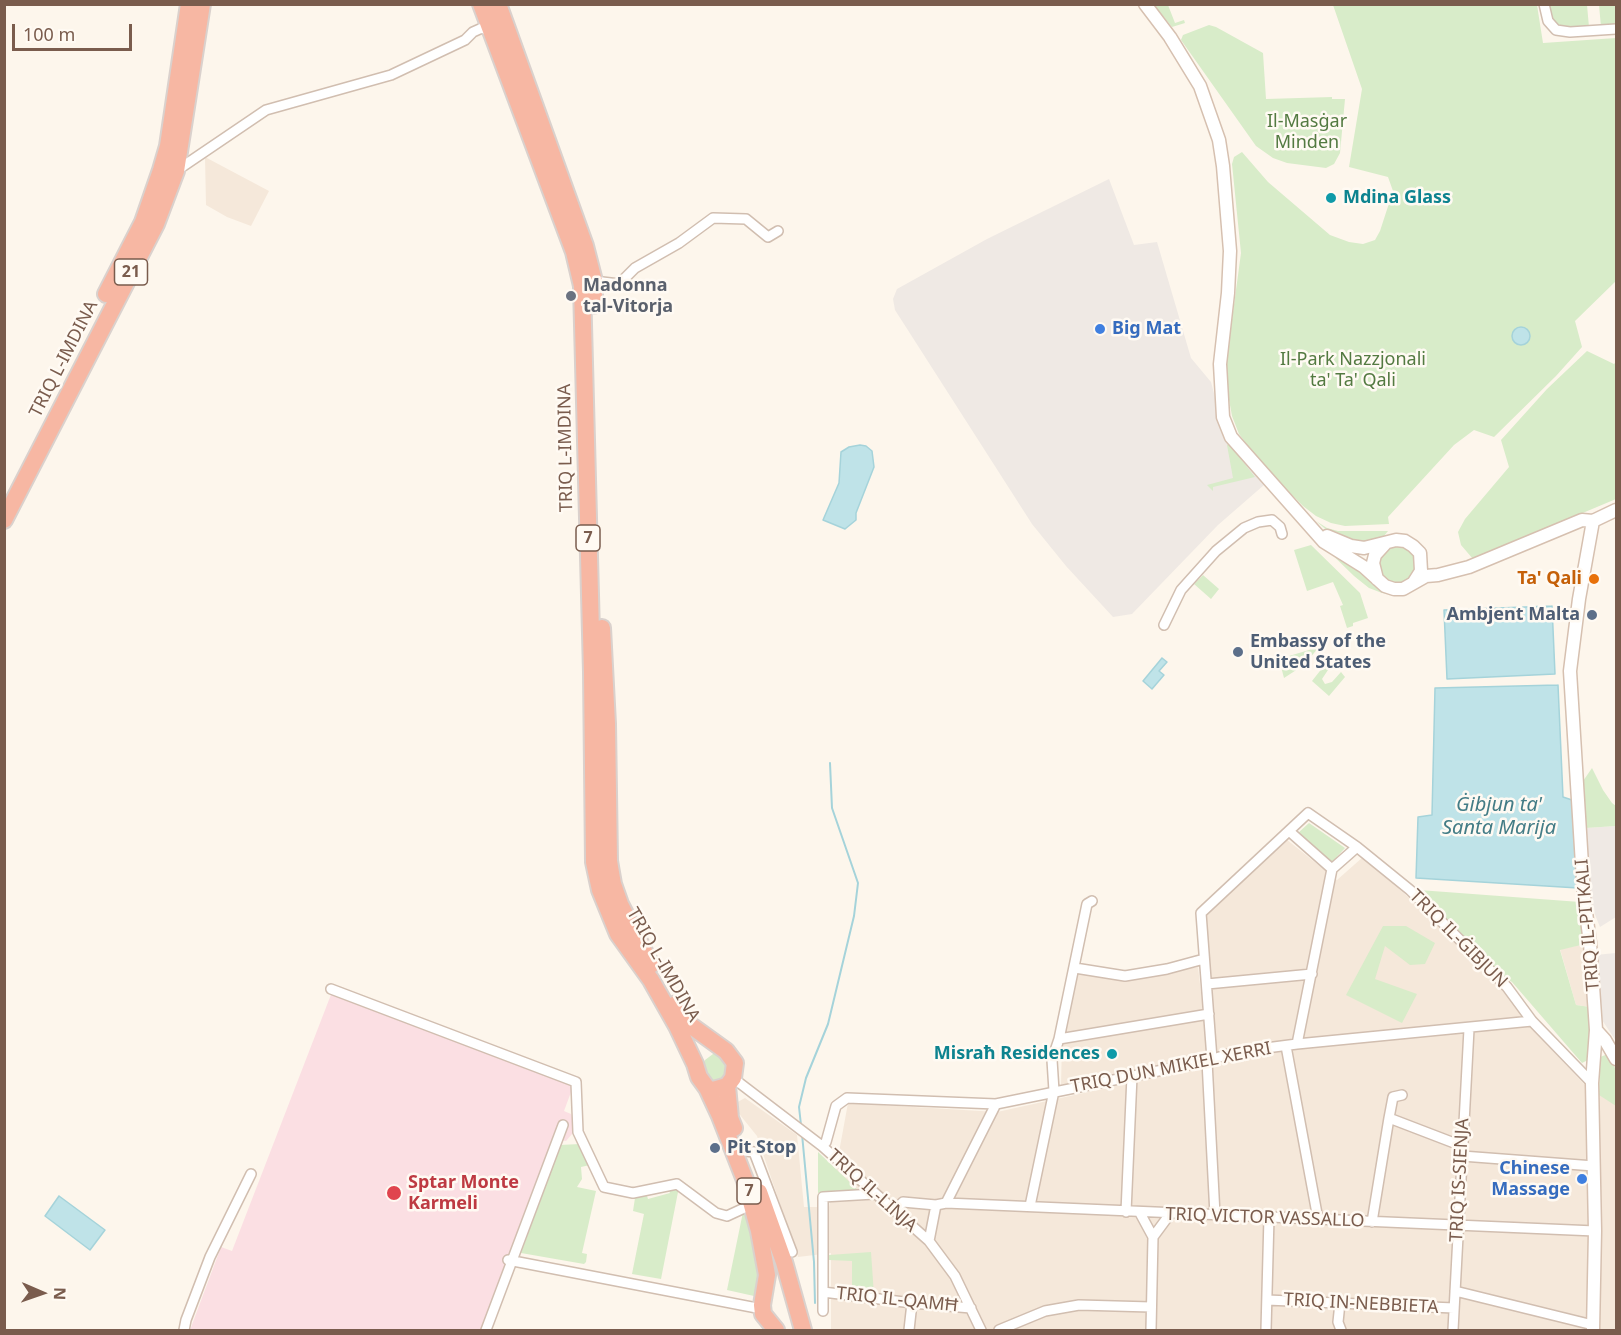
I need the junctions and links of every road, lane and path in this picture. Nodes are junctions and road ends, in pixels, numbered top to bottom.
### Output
1 (189, 4) edge
2 (202, 4) edge
3 (481, 4) edge
4 (498, 4) edge
5 (1145, 4) edge
6 (1544, 4) edge
7 (1617, 29) edge
8 (491, 32) junction
9 (176, 171) junction
10 (778, 231) dead end
11 (594, 281) junction
12 (4, 496) edge
13 (1617, 510) edge
14 (4, 520) edge
15 (1593, 521) junction
16 (1311, 526) junction
17 (1282, 534) dead end
18 (1387, 542) junction
19 (1421, 560) junction
20 (1452, 572) junction
21 (1378, 580) junction
22 (1412, 585) junction
23 (1164, 625) dead end
24 (1289, 831) junction
25 (1357, 847) junction
26 (1332, 869) junction
27 (1092, 902) dead end
28 (1204, 958) junction
29 (1075, 968) junction
30 (1312, 974) junction
31 (1207, 984) junction
32 (331, 989) dead end
33 (1209, 1014) junction
34 (1532, 1022) junction
35 (1469, 1029) junction
36 (1596, 1030) junction
37 (1059, 1040) junction
38 (1298, 1044) junction
39 (1286, 1046) junction
40 (720, 1048) junction
41 (1617, 1059) edge
42 (1210, 1060) junction
43 (695, 1064) junction
44 (1132, 1076) junction
45 (730, 1082) junction
46 (1592, 1083) junction
47 (707, 1088) junction
48 (1054, 1091) junction
49 (1402, 1095) dead end
50 (996, 1104) junction
51 (1389, 1118) junction
52 (563, 1125) dead end
53 (822, 1146) junction
54 (1462, 1151) junction
55 (1594, 1166) junction
56 (251, 1174) dead end
57 (874, 1194) junction
58 (946, 1203) junction
59 (753, 1204) junction
60 (936, 1205) junction
61 (1030, 1206) junction
62 (895, 1210) junction
63 (1125, 1212) junction
64 (1140, 1213) junction
65 (1170, 1214) junction
66 (1215, 1215) junction
67 (1269, 1217) junction
68 (1318, 1219) junction
69 (1372, 1222) junction
70 (1457, 1225) junction
71 (777, 1227) junction
72 (1595, 1231) junction
73 (1153, 1237) junction
74 (929, 1241) junction
75 (792, 1252) dead end
76 (510, 1261) junction
77 (1455, 1291) junction
78 (823, 1292) junction
79 (1267, 1300) junction
80 (795, 1303) junction
81 (912, 1303) junction
82 (1340, 1303) junction
83 (1151, 1307) junction
84 (971, 1308) junction
85 (1454, 1308) junction
86 (823, 1311) dead end
87 (767, 1316) edge
88 (1593, 1328) edge
89 (184, 1330) edge
90 (486, 1330) edge
91 (804, 1330) edge
92 (909, 1330) edge
93 (981, 1330) edge
94 (999, 1330) edge
95 (1151, 1330) edge
96 (1266, 1330) edge
97 (1341, 1330) edge
98 (1453, 1330) edge

1 - 12 highway, TRIQ L-IMDINA / 21
2 - 9 highway, TRIQ L-IMDINA / 21
3 - 8 highway, TRIQ L-IMDINA / 7
4 - 11 highway, TRIQ L-IMDINA / 7
5 - 16 main road
6 - 7 street
8 - 9 street
8 - 43 highway, TRIQ L-IMDINA / 7
9 - 14 highway, TRIQ L-IMDINA / 21
10 - 11 street
11 - 40 highway, TRIQ L-IMDINA / 7
13 - 15 main road
15 - 20 main road
15 - 36 main road, TRIQ IL-PITKALI
16 - 18 main road
16 - 21 main road
17 - 23 street
18 - 19 main road
18 - 21 main road
19 - 20 main road
19 - 22 main road
20 - 22 main road
21 - 22 main road
24 - 25 street, TRIQ IL-ĠIBJUN
24 - 26 street
24 - 28 street
25 - 26 street
25 - 34 street, TRIQ IL-ĠIBJUN
26 - 30 street
27 - 29 street
28 - 29 street
28 - 31 street
29 - 37 street
30 - 31 street
30 - 38 street
31 - 33 street
32 - 59 street
33 - 37 street
33 - 42 street
34 - 35 street, TRIQ DUN MIKIEL XERRI
34 - 46 street, TRIQ IL-ĠIBJUN
35 - 38 street, TRIQ DUN MIKIEL XERRI
35 - 54 street, TRIQ IS-SIENJA
36 - 41 main road
36 - 46 main road, TRIQ IL-PITKALI
37 - 48 street
38 - 39 street, TRIQ DUN MIKIEL XERRI
39 - 42 street, TRIQ DUN MIKIEL XERRI
39 - 68 street
40 - 43 highway
40 - 45 highway, TRIQ L-IMDINA / 7
42 - 44 street, TRIQ DUN MIKIEL XERRI
42 - 66 street
43 - 47 highway, TRIQ L-IMDINA / 7
44 - 48 street, TRIQ DUN MIKIEL XERRI
44 - 63 street
45 - 47 highway
45 - 53 street, TRIQ IL-LINJA
45 - 71 highway, TRIQ L-IMDINA / 7
46 - 55 main road, TRIQ IL-PITKALI
47 - 59 highway, TRIQ L-IMDINA / 7
48 - 50 street, TRIQ DUN MIKIEL XERRI
48 - 61 street
49 - 51 street
50 - 53 street, TRIQ DUN MIKIEL XERRI
50 - 58 street
51 - 54 street
51 - 69 street
52 - 76 street
53 - 57 street, TRIQ IL-LINJA
54 - 55 street
54 - 70 street, TRIQ IS-SIENJA
55 - 72 main road, TRIQ IL-PITKALI
56 - 89 street
57 - 62 street, TRIQ IL-LINJA
57 - 78 street
58 - 60 street, TRIQ VICTOR VASSALLO
58 - 61 street, TRIQ VICTOR VASSALLO
59 - 87 highway, TRIQ L-IMDINA / 7
60 - 62 street, TRIQ VICTOR VASSALLO
60 - 74 street
61 - 63 street, TRIQ VICTOR VASSALLO
62 - 74 street, TRIQ IL-LINJA
63 - 64 street, TRIQ VICTOR VASSALLO
64 - 65 street, TRIQ VICTOR VASSALLO
64 - 73 street
65 - 66 street, TRIQ VICTOR VASSALLO
65 - 73 street
66 - 67 street, TRIQ VICTOR VASSALLO
67 - 68 street, TRIQ VICTOR VASSALLO
67 - 79 street
68 - 69 street, TRIQ VICTOR VASSALLO
69 - 70 street, TRIQ VICTOR VASSALLO
70 - 72 street, TRIQ VICTOR VASSALLO
70 - 77 street, TRIQ IS-SIENJA
71 - 75 street
71 - 80 highway, TRIQ L-IMDINA / 7
72 - 88 main road, TRIQ IL-PITKALI
73 - 83 street
74 - 84 street, TRIQ IL-LINJA
76 - 87 street
76 - 90 street
77 - 85 street, TRIQ IS-SIENJA
77 - 88 street
78 - 81 street, TRIQ IL-QAMĦ
78 - 86 street
79 - 82 street, TRIQ IN-NEBBIETA
79 - 96 street
80 - 87 highway
80 - 87 highway
80 - 91 highway, TRIQ L-IMDINA / 7
81 - 84 street, TRIQ IL-QAMĦ
81 - 92 street
82 - 85 street, TRIQ IN-NEBBIETA
82 - 97 street
83 - 94 street
83 - 95 street
84 - 93 street, TRIQ IL-LINJA
85 - 98 street, TRIQ IS-SIENJA

